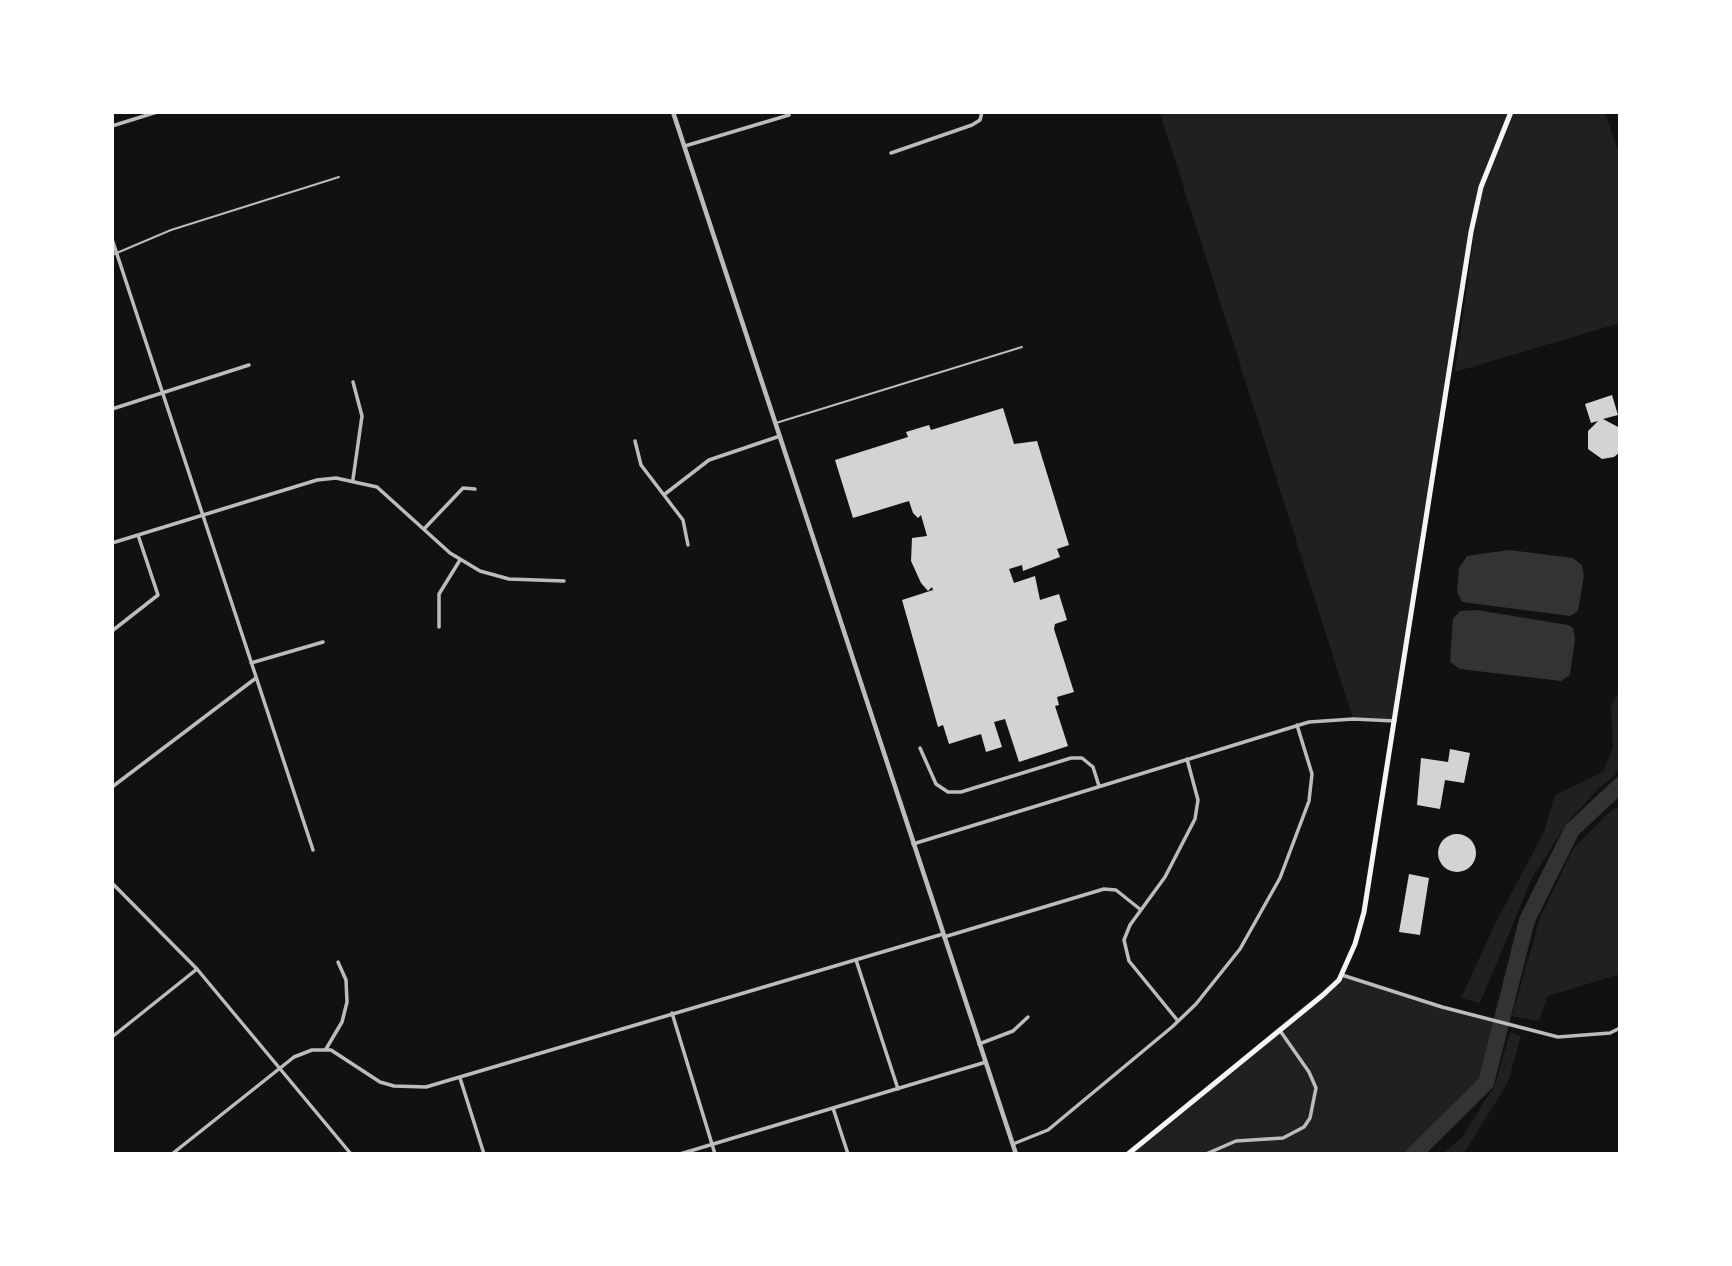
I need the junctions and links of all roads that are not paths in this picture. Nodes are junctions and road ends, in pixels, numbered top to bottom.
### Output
1 (157, 112) edge
2 (673, 112) edge
3 (982, 112) edge
4 (1511, 112) edge
5 (789, 115) dead end
6 (112, 126) edge
7 (685, 146) junction
8 (891, 152) dead end
9 (340, 177) dead end
10 (112, 239) edge
11 (114, 254) edge
12 (1022, 347) dead end
13 (249, 365) dead end
14 (353, 382) dead end
15 (163, 393) junction
16 (112, 409) edge
17 (776, 423) junction
18 (780, 436) junction
19 (635, 442) dead end
20 (353, 479) junction
21 (475, 489) dead end
22 (665, 494) junction
23 (203, 515) junction
24 (424, 529) junction
25 (138, 535) junction
26 (112, 544) edge
27 (688, 545) dead end
28 (460, 560) junction
29 (564, 582) dead end
30 (439, 627) dead end
31 (112, 631) edge
32 (323, 642) dead end
33 (251, 663) junction
34 (256, 678) junction
35 (1395, 721) junction
36 (1297, 725) junction
37 (920, 748) dead end
38 (1187, 759) junction
39 (1099, 786) junction
40 (112, 787) edge
41 (913, 844) junction
42 (313, 850) dead end
43 (112, 883) edge
44 (1141, 910) junction
45 (943, 936) junction
46 (856, 960) junction
47 (338, 962) dead end
48 (198, 969) junction
49 (1341, 975) junction
50 (672, 1013) junction
51 (1028, 1017) dead end
52 (1178, 1021) junction
53 (1620, 1028) edge
54 (1281, 1032) junction
55 (112, 1037) edge
56 (979, 1044) junction
57 (326, 1049) junction
58 (986, 1062) junction
59 (281, 1068) junction
60 (460, 1078) junction
61 (898, 1089) junction
62 (833, 1108) junction
63 (712, 1144) junction
64 (1013, 1144) junction
65 (172, 1154) edge
66 (351, 1154) edge
67 (484, 1154) edge
68 (680, 1154) edge
69 (715, 1154) edge
70 (848, 1154) edge
71 (1016, 1154) edge
72 (1128, 1154) edge
73 (1206, 1154) edge

1 - 6 street
2 - 7 street
3 - 8 street
4 - 35 main road
5 - 7 street
7 - 17 street
9 - 11 lane
10 - 11 street
11 - 15 street
12 - 17 lane
13 - 15 street
14 - 20 street
15 - 16 street
15 - 23 street
17 - 18 street
18 - 22 street
18 - 41 street
19 - 22 street
20 - 23 street
20 - 24 street
21 - 24 street
22 - 27 street
23 - 25 street
23 - 33 street
24 - 28 street
25 - 26 street
25 - 31 street
28 - 29 street
28 - 30 street
32 - 33 street
33 - 34 street
34 - 40 street
34 - 42 street
35 - 36 street
35 - 49 main road
36 - 38 street
36 - 52 street
37 - 39 street
38 - 39 street
38 - 44 street
39 - 41 street
41 - 45 street
43 - 48 street
44 - 45 street
44 - 52 street
45 - 46 street
45 - 56 street
46 - 50 street
46 - 61 street
47 - 57 street
48 - 55 street
48 - 59 street
49 - 53 street
49 - 54 main road
50 - 60 street
50 - 63 street
51 - 56 street
52 - 64 street
54 - 72 main road
54 - 73 street
56 - 58 street
57 - 59 street
57 - 60 street
58 - 61 street
58 - 64 street
59 - 65 street
59 - 66 street
60 - 67 street
61 - 62 street
62 - 63 street
62 - 70 street
63 - 68 street
63 - 69 street
64 - 71 street

